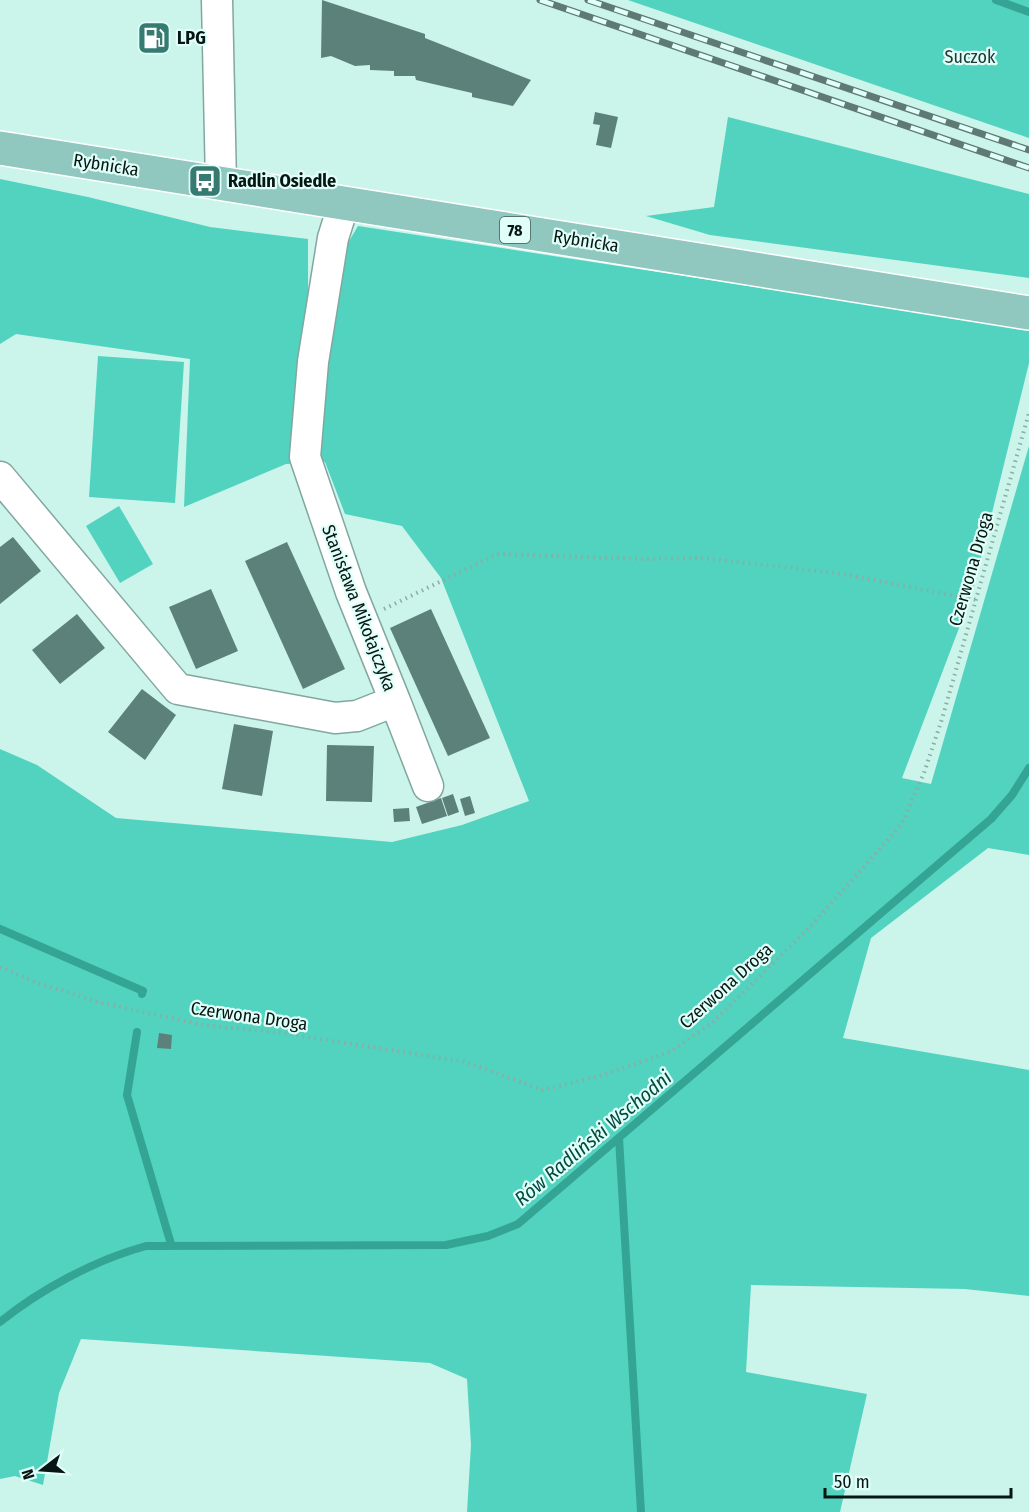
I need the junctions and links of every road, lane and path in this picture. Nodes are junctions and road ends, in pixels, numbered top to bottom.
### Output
1 (217, 0) edge
2 (0, 148) edge
3 (221, 183) junction
4 (344, 203) junction
5 (1029, 313) edge
6 (1029, 413) edge
7 (0, 477) edge
8 (977, 600) junction
9 (361, 620) junction
10 (394, 701) junction
11 (428, 786) dead end
12 (0, 967) edge

1 - 3 street
2 - 3 main road, Rybnicka / 78
3 - 4 main road, Rybnicka / 78
4 - 5 main road, Rybnicka / 78
4 - 9 street, Stanisława Mikołajczyka
6 - 8 path, Czerwona Droga
7 - 10 street, Stanisława Mikołajczyka
8 - 9 path
8 - 12 path, Czerwona Droga
9 - 10 street, Stanisława Mikołajczyka
10 - 11 street

